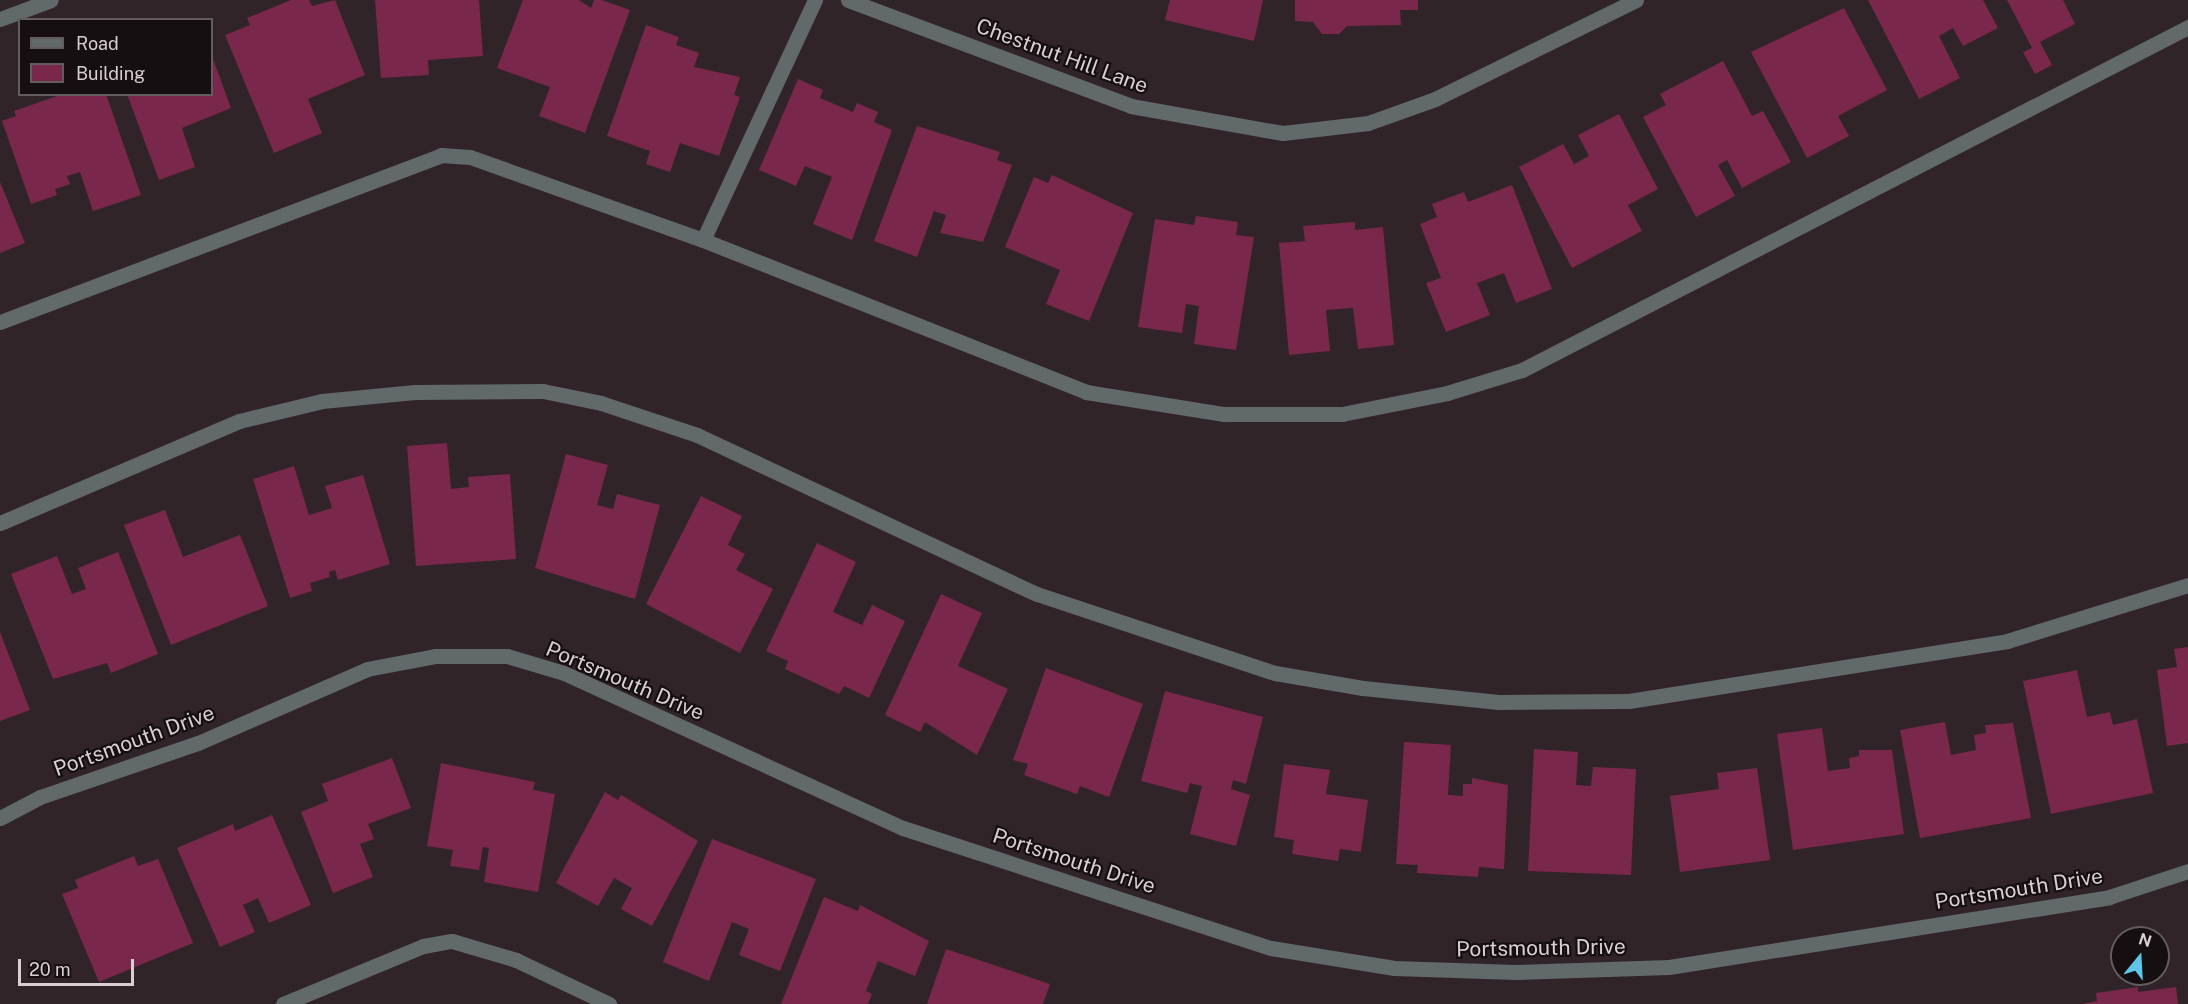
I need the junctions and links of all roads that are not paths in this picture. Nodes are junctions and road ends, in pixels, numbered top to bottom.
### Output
1 (51, 0) edge
2 (815, 0) edge
3 (848, 0) edge
4 (1636, 0) edge
5 (0, 19) edge
6 (2188, 27) edge
7 (703, 240) junction
8 (0, 322) edge
9 (0, 523) edge
10 (2188, 585) edge
11 (0, 818) edge
12 (2188, 871) edge
13 (283, 1004) edge
14 (609, 1004) edge

1 - 5 street
2 - 7 street
3 - 4 street, Chestnut Hill Lane
6 - 7 street
7 - 8 street
9 - 10 street
11 - 12 street, Portsmouth Drive
13 - 14 street

